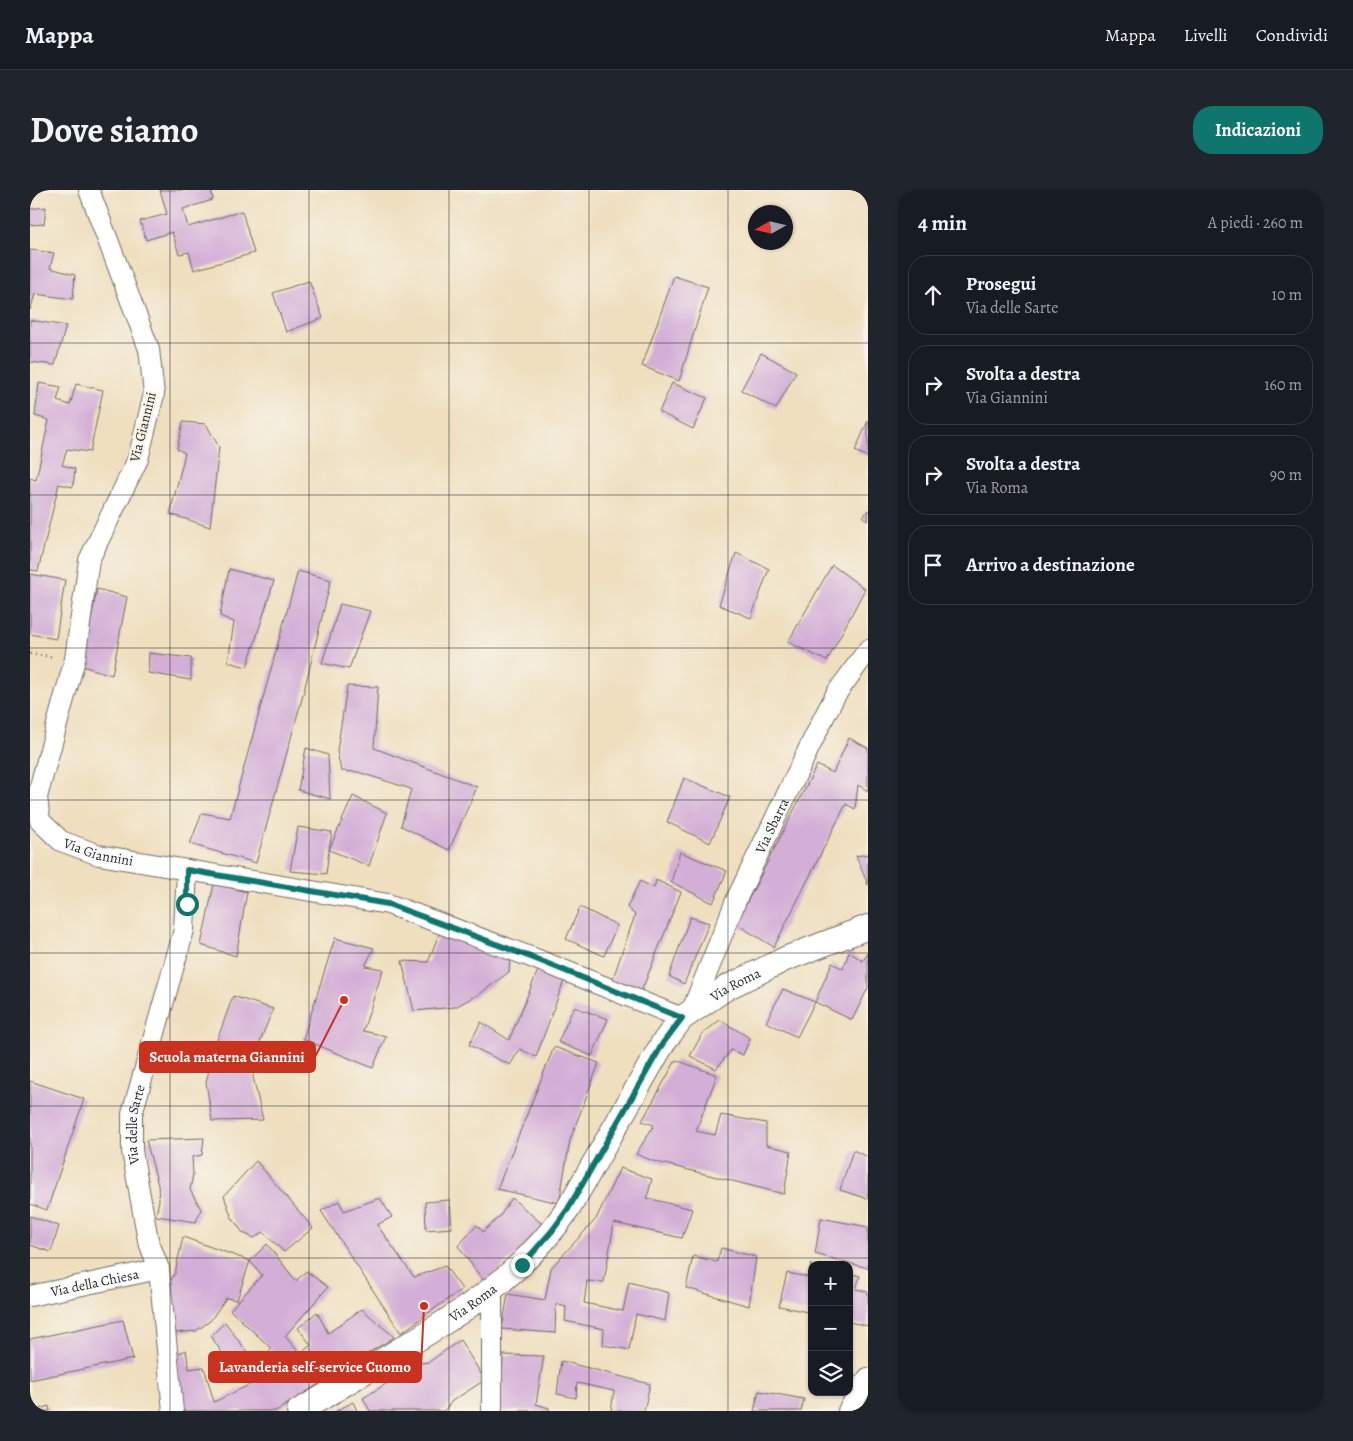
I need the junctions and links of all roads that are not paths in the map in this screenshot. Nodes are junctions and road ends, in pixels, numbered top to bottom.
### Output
1 (89, 190) edge
2 (868, 650) edge
3 (187, 870) junction
4 (868, 927) edge
5 (687, 1014) junction
6 (158, 1268) junction
7 (492, 1290) junction
8 (30, 1296) edge
9 (868, 1378) edge
10 (173, 1411) edge
11 (299, 1411) edge
12 (492, 1411) edge
13 (848, 1411) edge

1 - 3 street, Via Giannini
2 - 5 street, Via Sbarra
3 - 5 street, Via Giannini
3 - 6 street, Via delle Sarte
4 - 5 street, Via Roma
5 - 7 street, Via Roma
6 - 8 street, Via della Chiesa
6 - 10 street, Via delle Sarte
7 - 11 street, Via Roma
7 - 12 street
9 - 13 street

